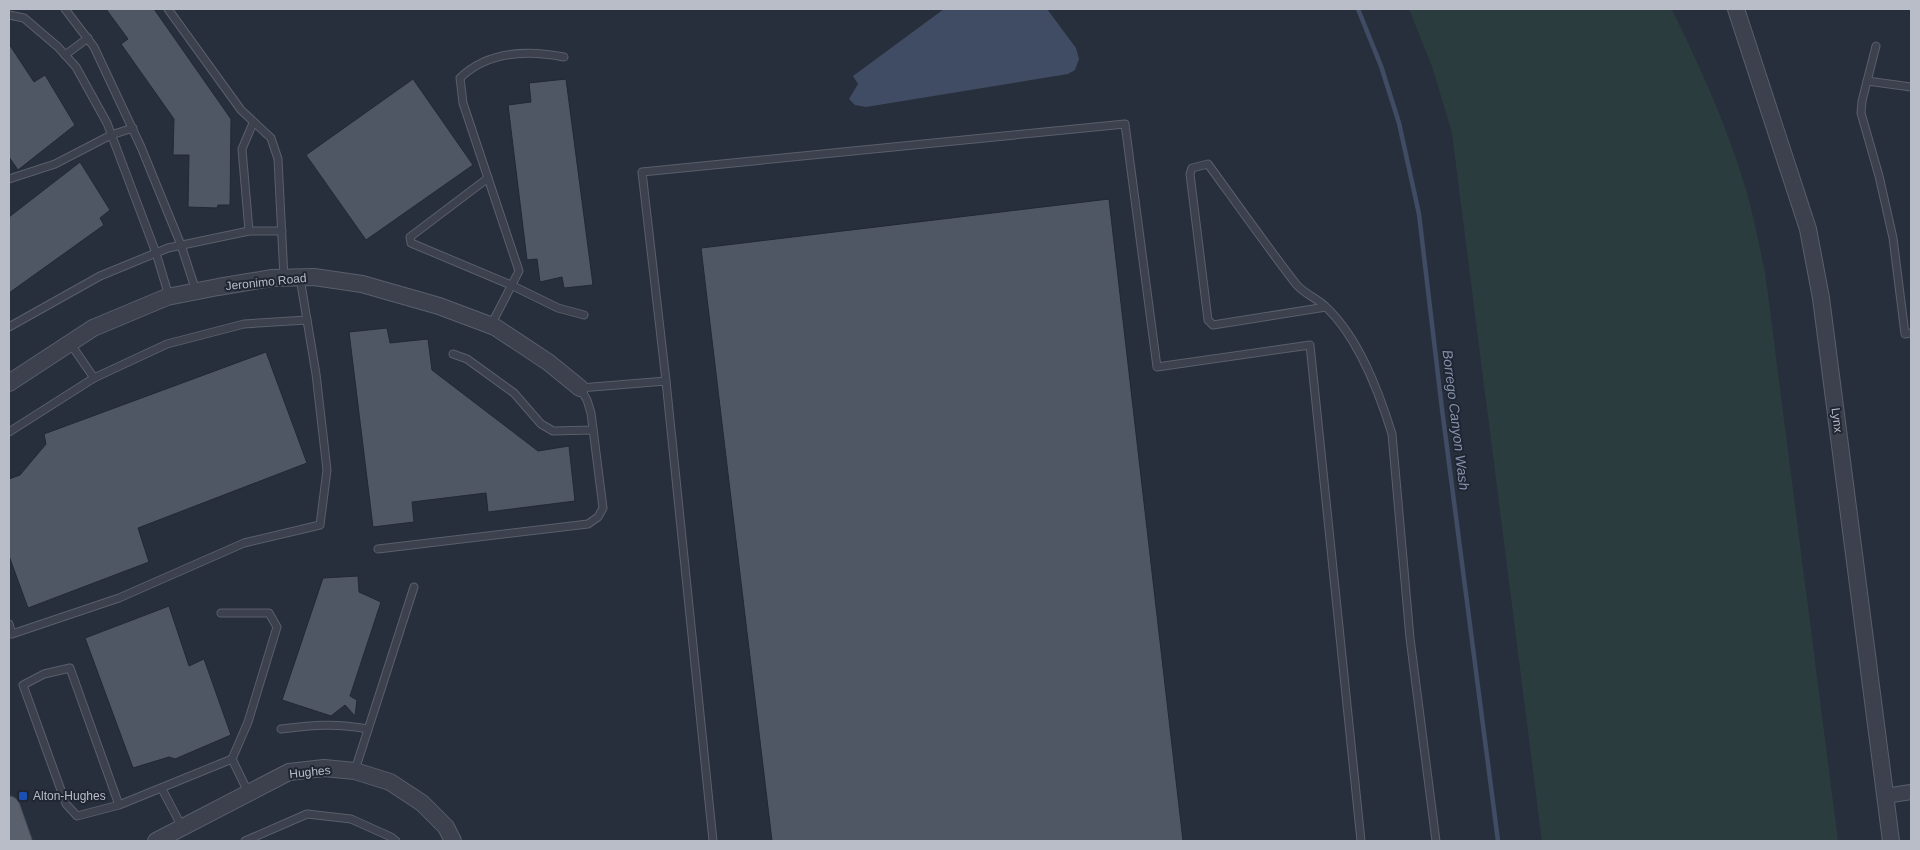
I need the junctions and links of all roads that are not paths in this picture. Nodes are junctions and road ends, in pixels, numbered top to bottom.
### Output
1 (65, 9) edge
2 (168, 9) edge
3 (1736, 9) edge
4 (9, 15) edge
5 (88, 38) junction
6 (1876, 46) dead end
7 (65, 55) junction
8 (564, 57) dead end
9 (1867, 81) junction
10 (1911, 87) edge
11 (253, 123) junction
12 (133, 128) junction
13 (111, 136) junction
14 (488, 178) junction
15 (9, 179) edge
16 (249, 231) junction
17 (282, 231) junction
18 (181, 245) junction
19 (156, 252) junction
20 (292, 278) junction
21 (512, 285) junction
22 (196, 291) junction
23 (169, 296) junction
24 (1326, 307) junction
25 (584, 315) dead end
26 (307, 320) junction
27 (491, 325) junction
28 (9, 328) edge
29 (1911, 333) edge
30 (70, 343) junction
31 (453, 354) dead end
32 (94, 378) junction
33 (666, 381) junction
34 (9, 383) edge
35 (580, 388) junction
36 (593, 430) junction
37 (9, 432) edge
38 (378, 549) dead end
39 (414, 587) dead end
40 (221, 613) dead end
41 (9, 624) edge
42 (281, 729) dead end
43 (368, 729) junction
44 (232, 759) junction
45 (355, 771) junction
46 (162, 789) junction
47 (1911, 792) edge
48 (248, 793) junction
49 (1885, 796) junction
50 (119, 805) junction
51 (9, 808) edge
52 (182, 827) junction
53 (21, 841) edge
54 (159, 841) edge
55 (245, 841) edge
56 (396, 841) edge
57 (453, 841) edge
58 (713, 841) edge
59 (1361, 841) edge
60 (1436, 841) edge
61 (1891, 841) edge

1 - 5 lane
2 - 11 lane
3 - 49 street, Lynx
4 - 7 lane
5 - 7 lane
5 - 12 lane
6 - 9 lane
7 - 13 lane
8 - 14 lane
9 - 10 lane
9 - 29 lane
11 - 16 lane
11 - 17 lane
12 - 13 lane
12 - 18 lane
13 - 15 lane
13 - 19 lane
14 - 21 lane
14 - 21 lane
16 - 17 lane
16 - 18 lane
17 - 20 lane
18 - 19 lane
18 - 22 lane
19 - 23 lane
19 - 28 lane
20 - 22 street, Jeronimo Road
20 - 26 lane
20 - 27 street, Jeronimo Road
21 - 25 lane
21 - 27 lane
22 - 23 street, Jeronimo Road
23 - 30 street, Jeronimo Road
24 - 24 lane
24 - 60 lane
26 - 32 lane
26 - 41 lane
27 - 35 street, Jeronimo Road
30 - 32 lane
30 - 34 street, Jeronimo Road
31 - 36 lane
32 - 37 lane
33 - 35 lane
33 - 58 lane
33 - 59 lane
35 - 36 lane
36 - 38 lane
39 - 43 lane
40 - 44 lane
42 - 43 lane
43 - 45 lane
44 - 46 lane
44 - 48 lane
45 - 48 street, Hughes
45 - 57 street, Hughes
46 - 50 lane
46 - 52 lane
47 - 49 street
48 - 52 street, Hughes
49 - 61 street, Lynx
50 - 50 lane
51 - 53 main road
52 - 54 street, Hughes
55 - 56 lane

